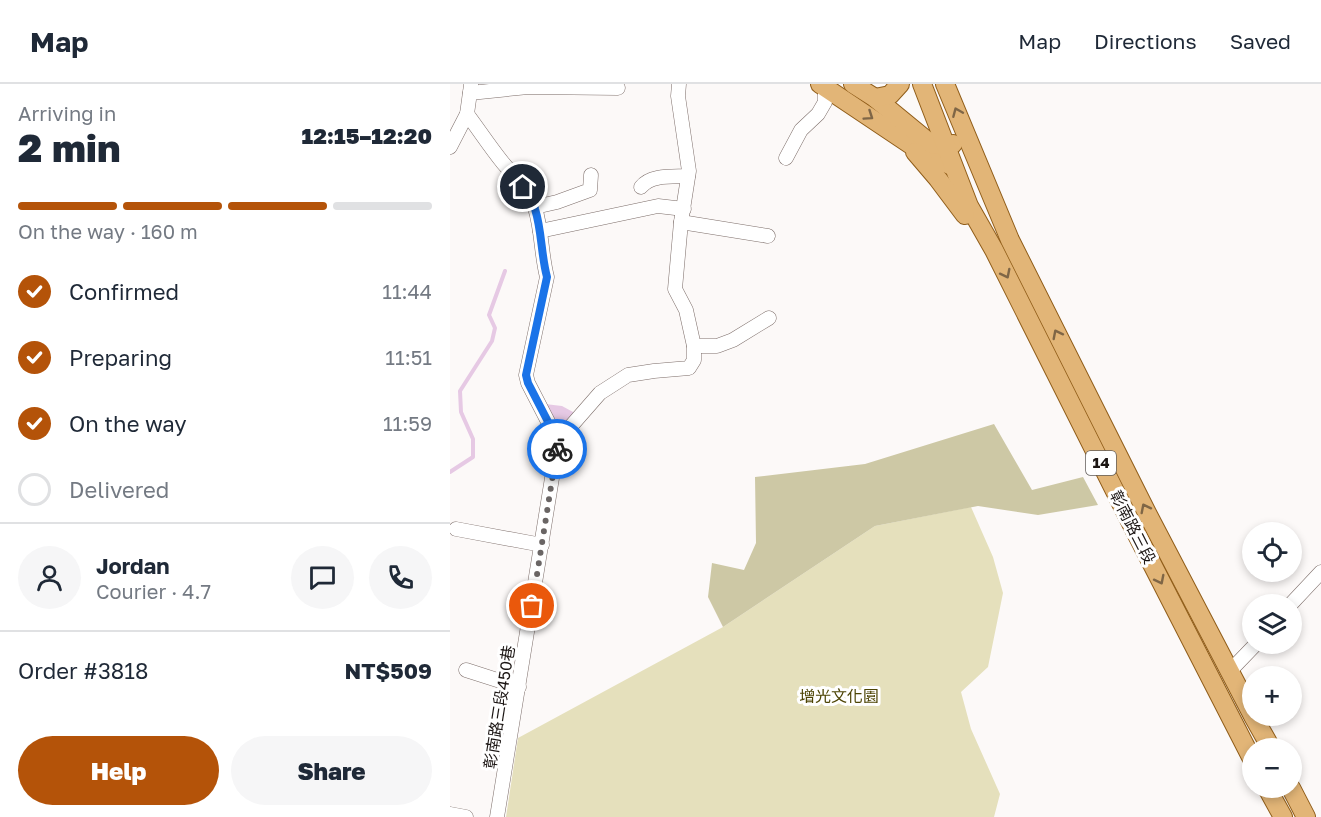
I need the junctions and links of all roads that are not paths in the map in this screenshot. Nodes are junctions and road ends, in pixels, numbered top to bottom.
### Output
1 (679, 84) edge
2 (853, 84) edge
3 (900, 84) edge
4 (922, 84) edge
5 (945, 84) edge
6 (823, 85) edge
7 (471, 88) edge
8 (618, 88) dead end
9 (875, 98) junction
10 (467, 114) junction
11 (969, 141) junction
12 (906, 142) junction
13 (946, 146) junction
14 (450, 147) edge
15 (786, 158) dead end
16 (952, 166) junction
17 (591, 175) dead end
18 (688, 176) junction
19 (641, 187) dead end
20 (535, 207) junction
21 (683, 215) junction
22 (540, 231) junction
23 (768, 236) dead end
24 (994, 250) junction
25 (769, 318) dead end
26 (694, 346) junction
27 (558, 441) junction
28 (456, 529) dead end
29 (542, 545) junction
30 (1321, 572) edge
31 (1300, 594) edge
32 (1246, 654) edge
33 (466, 670) dead end
34 (1230, 671) junction
35 (519, 687) junction
36 (1242, 694) edge
37 (1242, 739) edge
38 (1273, 798) edge
39 (1296, 798) edge
40 (450, 814) edge
41 (466, 817) edge
42 (497, 817) edge
43 (1283, 817) edge
44 (1305, 817) edge

1 - 18 street
2 - 9 main road
3 - 9 main road
4 - 13 main road, 彰南路三段
11 -> 5 main road, 彰南路三段
6 -> 12 main road
6 - 15 street
7 - 8 street
7 - 10 street
9 - 13 main road
10 - 14 street
10 - 20 street
11 - 13 main road
11 - 16 main road
34 -> 11 main road, 彰南路三段 / 14
12 - 16 main road
12 - 24 main road
13 - 16 main road, 彰南路三段
16 - 24 main road, 彰南路三段 / 14
17 - 20 street
18 - 19 street
18 - 21 street
20 - 22 street
21 - 22 street
21 - 23 street
21 - 26 street
22 - 27 street
24 -> 37 main road, 彰南路三段 / 14
25 - 26 street
26 - 27 street
27 - 29 street, 彰南路三段450巷
28 - 29 street
29 - 35 street, 彰南路三段450巷
30 - 31 street
32 - 34 street
33 - 35 street
34 - 36 main road, 14
35 - 42 street, 彰南路三段450巷
38 - 43 main road
39 - 44 main road
40 - 41 street

